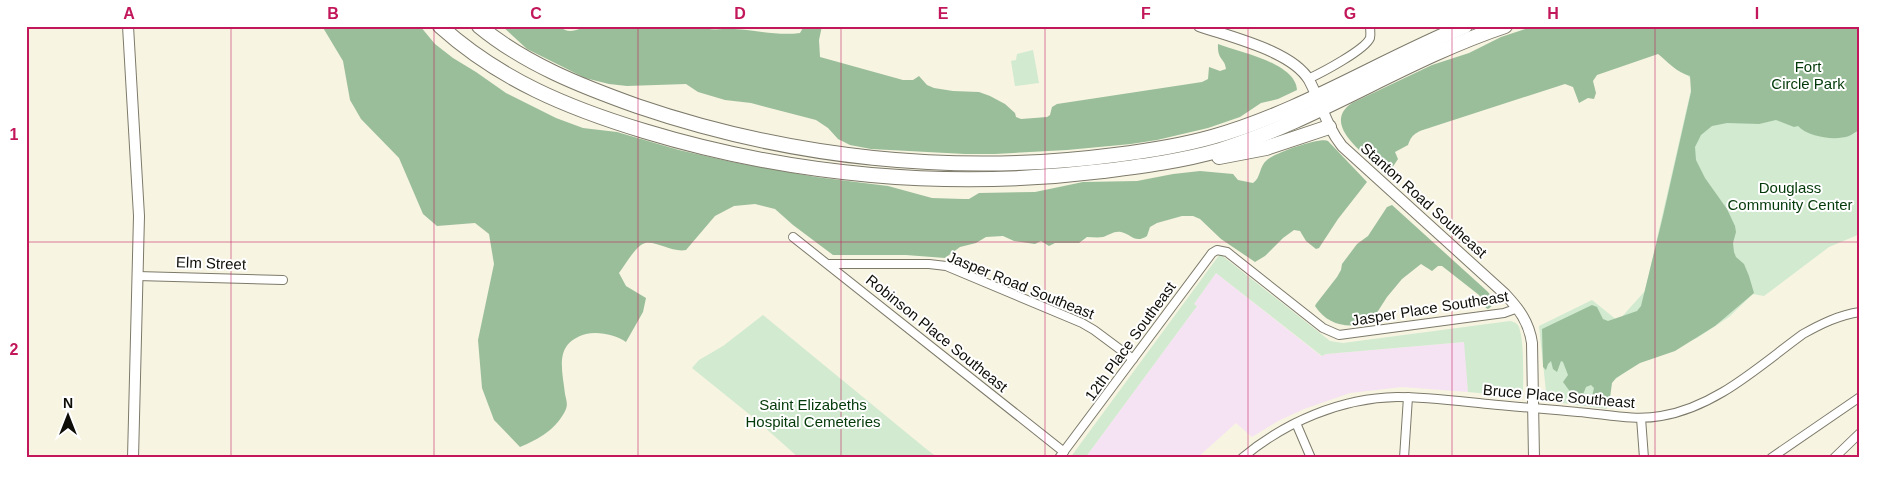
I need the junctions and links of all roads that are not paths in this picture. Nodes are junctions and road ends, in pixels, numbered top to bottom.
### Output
1 (128, 26) edge
2 (440, 26) edge
3 (479, 26) edge
4 (1199, 26) edge
5 (1465, 26) edge
6 (1505, 26) edge
7 (1370, 27) edge
8 (1308, 79) junction
9 (1316, 96) junction
10 (1322, 109) junction
11 (1329, 127) junction
12 (1171, 161) junction
13 (793, 237) dead end
14 (1227, 252) joint
15 (829, 264) junction
16 (137, 276) junction
17 (283, 280) dead end
18 (1518, 308) junction
19 (1860, 312) edge
20 (1133, 359) junction
21 (1408, 397) junction
22 (1860, 397) edge
23 (1533, 408) junction
24 (1642, 418) junction
25 (1296, 423) junction
26 (1860, 433) edge
27 (1062, 455) edge
28 (133, 458) edge
29 (1242, 458) edge
30 (1311, 458) edge
31 (1404, 458) edge
32 (1534, 458) edge
33 (1644, 458) edge
34 (1771, 458) edge
35 (1834, 458) edge

1 - 16 street
2 - 12 highway
3 - 9 highway
4 - 8 street, Stanton Road Southeast
5 - 9 highway
6 - 10 highway
7 - 8 street
8 - 9 street, Stanton Road Southeast
9 - 10 street, Stanton Road Southeast
10 - 11 street, Stanton Road Southeast
10 - 12 highway
11 - 12 highway
11 - 18 street, Stanton Road Southeast
13 - 15 street, Robinson Place Southeast
14 - 18 street, Jasper Place Southeast
14 - 20 street, 12th Place Southeast
15 - 20 street, Jasper Road Southeast
15 - 27 street, Robinson Place Southeast
16 - 17 street, Elm Street
16 - 28 street
18 - 23 street, Stanton Road Southeast
19 - 24 street, Bruce Place Southeast
20 - 27 street, 12th Place Southeast
21 - 23 street, Bruce Place Southeast
21 - 25 street, Bruce Place Southeast
21 - 31 street
22 - 34 street
23 - 24 street, Bruce Place Southeast
23 - 32 street, Stanton Road Southeast
24 - 33 street
25 - 29 street, Bruce Place Southeast
25 - 30 street
26 - 35 street

